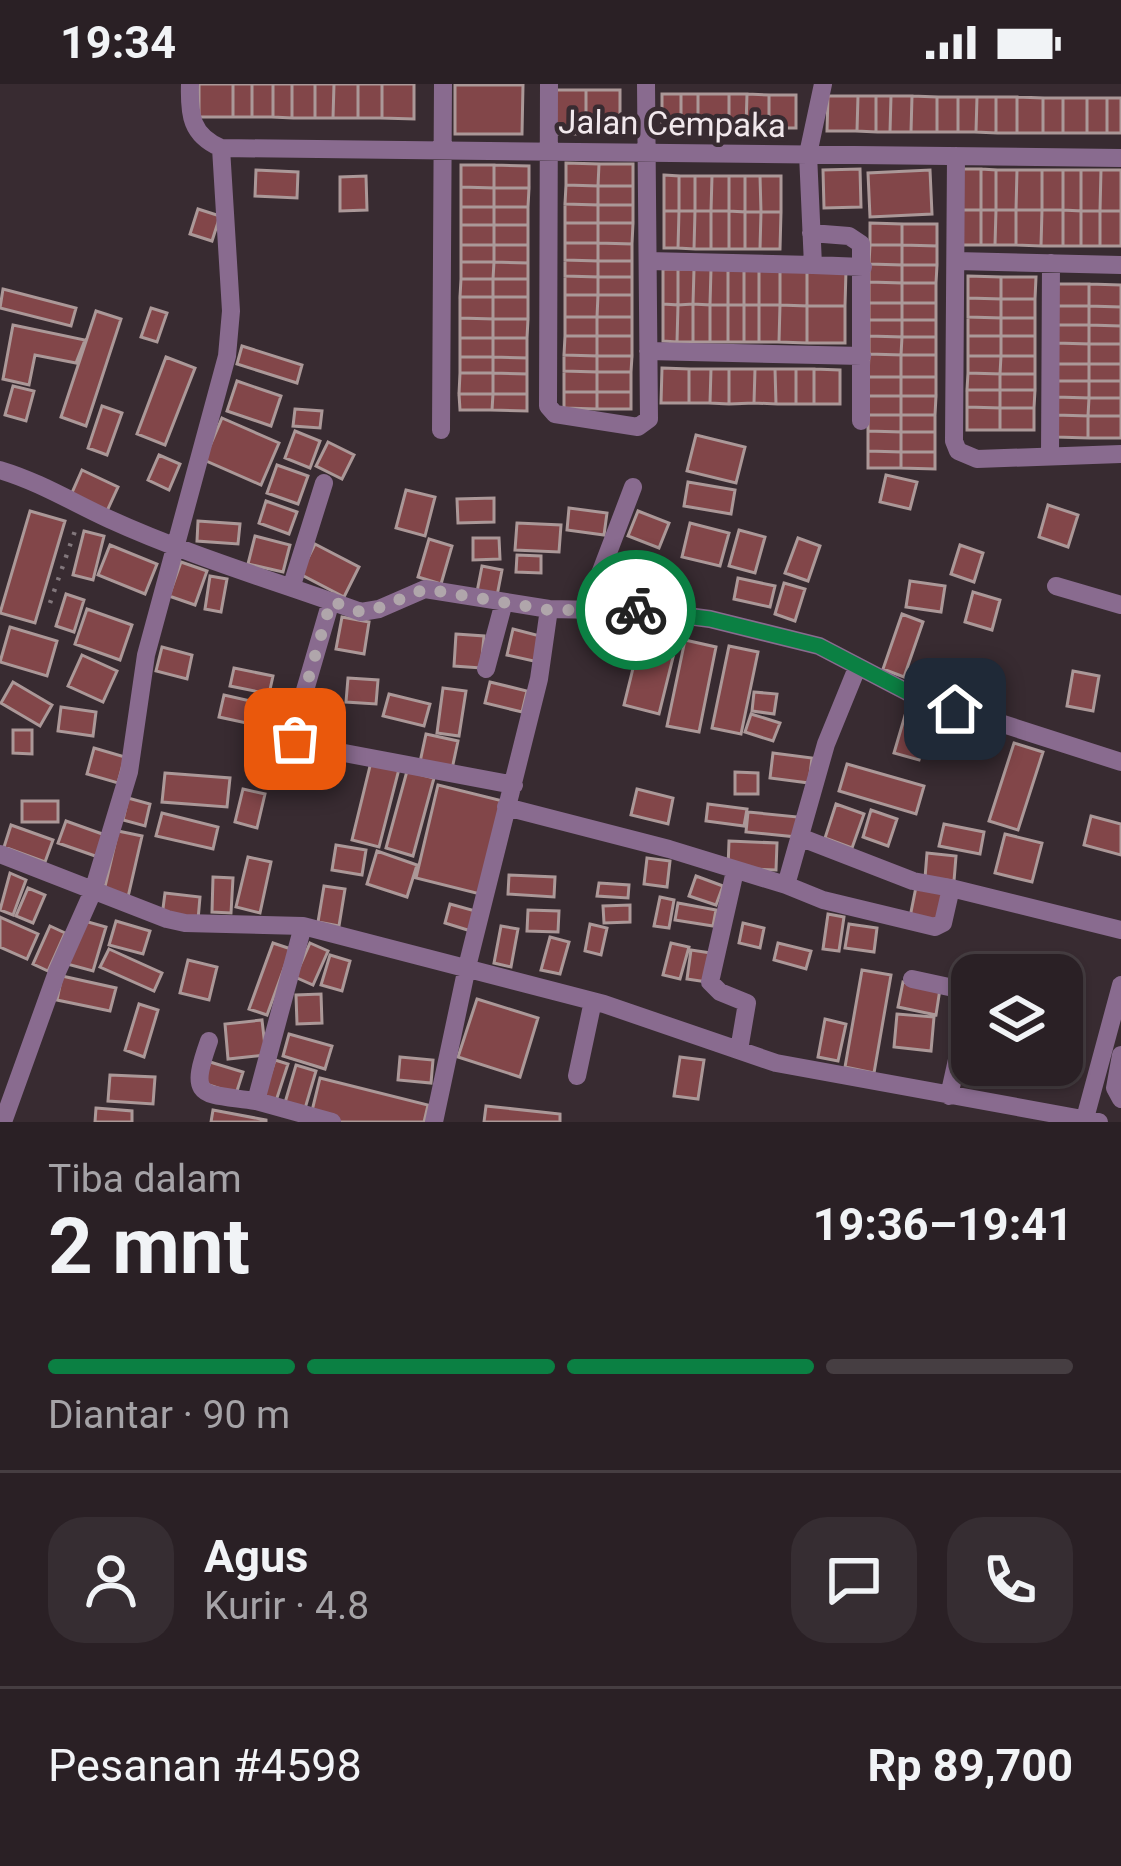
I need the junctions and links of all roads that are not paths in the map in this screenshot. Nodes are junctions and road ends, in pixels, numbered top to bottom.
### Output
1 (190, 84) edge
2 (443, 84) edge
3 (548, 84) edge
4 (646, 84) edge
5 (823, 84) edge
6 (221, 148) junction
7 (443, 150) junction
8 (549, 152) junction
9 (647, 153) junction
10 (808, 154) junction
11 (956, 156) junction
12 (1121, 158) edge
13 (812, 233) junction
14 (648, 261) junction
15 (956, 261) junction
16 (1051, 263) junction
17 (1121, 265) edge
18 (812, 266) junction
19 (863, 267) junction
20 (648, 351) junction
21 (862, 356) junction
22 (861, 421) dead end
23 (441, 430) dead end
24 (1121, 454) edge
25 (1050, 456) junction
26 (0, 470) edge
27 (324, 483) dead end
28 (633, 487) dead end
29 (178, 546) junction
30 (292, 585) junction
31 (1056, 586) dead end
32 (331, 601) junction
33 (504, 602) junction
34 (1121, 604) edge
35 (587, 608) junction
36 (549, 610) junction
37 (856, 668) junction
38 (486, 669) dead end
39 (1121, 762) edge
40 (514, 785) junction
41 (506, 807) junction
42 (802, 838) junction
43 (0, 854) edge
44 (735, 871) junction
45 (786, 885) junction
46 (951, 888) junction
47 (93, 891) junction
48 (303, 926) junction
49 (1121, 930) edge
50 (467, 967) junction
51 (912, 979) dead end
52 (1121, 985) edge
53 (951, 987) edge
54 (593, 1001) junction
55 (209, 1041) dead end
56 (739, 1050) junction
57 (1121, 1055) edge
58 (577, 1076) dead end
59 (951, 1086) edge
60 (949, 1096) junction
61 (1121, 1099) edge
62 (256, 1101) junction
63 (1090, 1121) edge
64 (3, 1122) edge
65 (332, 1122) edge
66 (434, 1122) edge

1 - 6 street
2 - 7 street
3 - 8 street
4 - 9 street
5 - 10 street
6 - 7 street, Jalan Cempaka
6 - 29 street
7 - 8 street, Jalan Cempaka
7 - 23 street
8 - 9 street, Jalan Cempaka
8 - 20 street
9 - 10 street, Jalan Cempaka
9 - 14 street
10 - 11 street, Jalan Cempaka
10 - 13 street
11 - 12 street, Jalan Cempaka
11 - 15 street
13 - 18 street
13 - 19 street
14 - 18 street
14 - 20 street
15 - 16 street
15 - 25 street
16 - 17 street
16 - 25 street
18 - 19 street
19 - 21 street
20 - 21 street
21 - 22 street
24 - 25 street
26 - 29 street
27 - 30 street
28 - 35 street
29 - 30 street
29 - 47 street
30 - 32 street
31 - 34 street
32 - 33 street
32 - 40 street
33 - 36 street
33 - 38 street
35 - 36 street
35 - 37 street
36 - 40 street
37 - 39 street
37 - 42 street
40 - 41 street
41 - 44 street
41 - 50 street
42 - 45 street
42 - 46 street
43 - 47 street
44 - 45 street
44 - 56 street
45 - 46 street
46 - 49 street
47 - 48 street
47 - 64 street
48 - 50 street
48 - 62 street
50 - 54 street
50 - 66 street
51 - 53 street
52 - 63 street
54 - 56 street
54 - 58 street
55 - 62 street
56 - 60 street
57 - 61 street
59 - 60 street
60 - 63 street
62 - 65 street

